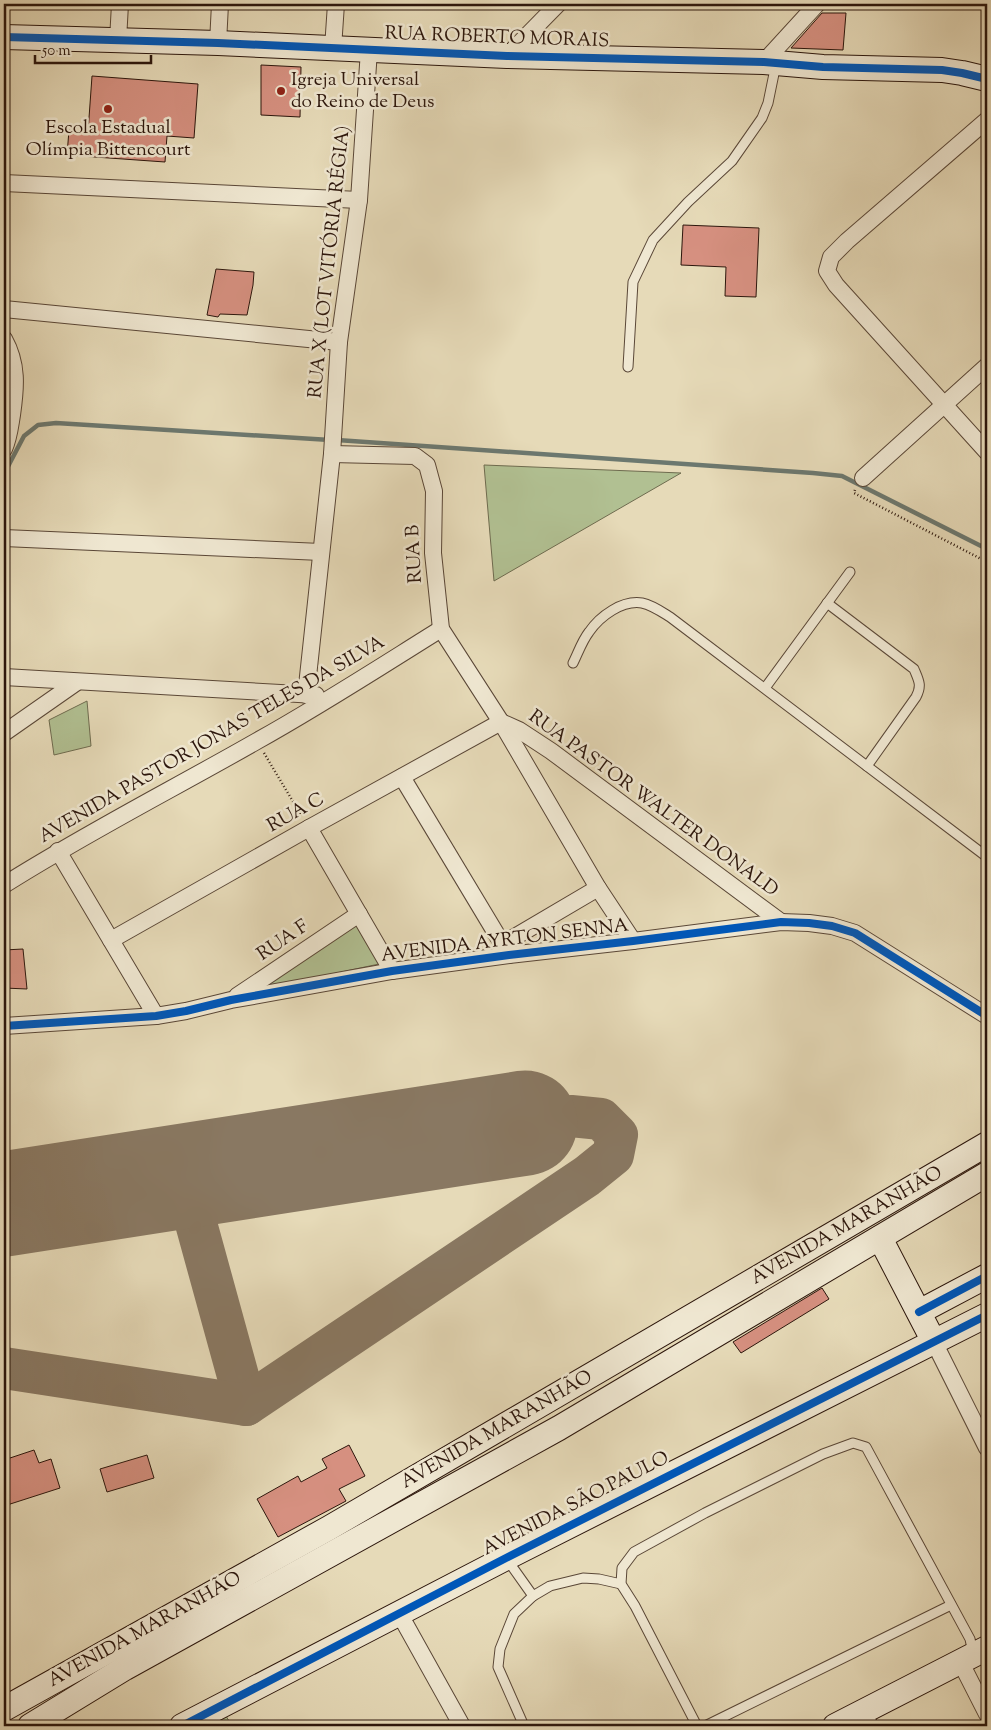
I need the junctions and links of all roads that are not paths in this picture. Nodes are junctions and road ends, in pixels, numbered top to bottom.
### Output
1 (120, 4) edge
2 (220, 4) edge
3 (336, 4) edge
4 (558, 4) edge
5 (817, 4) edge
6 (4, 37) edge
7 (118, 40) junction
8 (218, 43) junction
9 (333, 48) junction
10 (370, 50) junction
11 (507, 56) junction
12 (770, 63) junction
13 (987, 79) edge
14 (987, 120) edge
15 (4, 183) edge
16 (359, 200) junction
17 (4, 309) edge
18 (4, 339) edge
19 (339, 342) junction
20 (987, 366) edge
21 (628, 367) dead end
22 (944, 404) junction
23 (5, 442) edge
24 (987, 452) edge
25 (332, 454) junction
26 (859, 484) road end
27 (4, 538) edge
28 (321, 552) junction
29 (850, 572) dead end
30 (827, 603) junction
31 (441, 629) junction
32 (573, 663) dead end
33 (4, 677) edge
34 (77, 682) junction
35 (765, 688) junction
36 (306, 694) junction
37 (336, 695) junction
38 (500, 722) junction
39 (4, 733) edge
40 (867, 766) junction
41 (402, 778) junction
42 (309, 828) junction
43 (58, 851) junction
44 (987, 857) edge
45 (4, 884) edge
46 (598, 888) junction
47 (358, 914) junction
48 (781, 922) junction
49 (111, 940) junction
50 (633, 941) junction
51 (506, 950) junction
52 (392, 971) junction
53 (231, 1000) junction
54 (156, 1016) junction
55 (987, 1016) edge
56 (4, 1026) edge
57 (987, 1144) edge
58 (987, 1174) edge
59 (880, 1238) junction
60 (987, 1276) edge
61 (919, 1312) junction
62 (987, 1315) edge
63 (934, 1342) junction
64 (581, 1381) junction
65 (597, 1406) junction
66 (987, 1448) edge
67 (506, 1558) junction
68 (621, 1584) junction
69 (533, 1596) junction
70 (951, 1605) junction
71 (399, 1614) junction
72 (974, 1655) edge
73 (4, 1709) edge
74 (987, 1714) edge
75 (866, 1719) edge
76 (30, 1726) edge
77 (182, 1726) edge
78 (462, 1726) edge
79 (524, 1726) edge
80 (697, 1726) edge
81 (705, 1726) edge
82 (835, 1726) edge

1 - 7 street
2 - 8 street
3 - 9 street
4 - 11 street
5 - 12 street
6 - 7 main road, RUA ROBERTO MORAIS
7 - 8 main road, RUA ROBERTO MORAIS
8 - 9 main road, RUA ROBERTO MORAIS
9 - 10 main road, RUA ROBERTO MORAIS
10 - 11 main road, RUA ROBERTO MORAIS
10 - 16 street, RUA X (LOT VITÓRIA RÉGIA)
11 - 12 main road, RUA ROBERTO MORAIS
12 - 13 main road, RUA ROBERTO MORAIS
12 - 21 lane
14 - 22 street
15 - 16 street
16 - 19 street, RUA X (LOT VITÓRIA RÉGIA)
17 - 19 street
18 - 23 street
19 - 25 street, RUA X (LOT VITÓRIA RÉGIA)
20 - 22 street
22 - 24 street
22 - 26 street
25 - 28 street, RUA X (LOT VITÓRIA RÉGIA)
25 - 31 street, RUA B
27 - 28 street
28 - 36 street, RUA X (LOT VITÓRIA RÉGIA)
29 - 30 lane
30 - 35 lane
30 - 40 lane
31 - 37 street, AVENIDA PASTOR JONAS TELES DA SILVA
31 - 38 street, RUA B
32 - 35 lane
33 - 34 street
34 - 36 street
34 - 39 street
35 - 40 lane
36 - 37 street
37 - 43 street, AVENIDA PASTOR JONAS TELES DA SILVA
38 - 41 street, RUA C
38 - 46 street, RUA B
38 - 48 street, RUA PASTOR WALTER DONALD
40 - 44 lane
41 - 42 street, RUA C
41 - 51 street
42 - 47 street
42 - 49 street, RUA C
43 - 45 street, AVENIDA PASTOR JONAS TELES DA SILVA
43 - 49 street
46 - 50 street, RUA B
46 - 51 street
47 - 52 street
47 - 53 street, RUA F
48 - 50 street, AVENIDA AYRTON SENNA
48 - 55 street, AVENIDA AYRTON SENNA
49 - 54 street
50 - 51 street, AVENIDA AYRTON SENNA
51 - 52 street, AVENIDA AYRTON SENNA
52 - 53 street, AVENIDA AYRTON SENNA
53 - 54 street, AVENIDA AYRTON SENNA
54 - 56 street, AVENIDA AYRTON SENNA
57 - 64 main road, AVENIDA MARANHÃO
58 - 59 main road, AVENIDA MARANHÃO
59 - 61 main road
59 - 65 main road, AVENIDA MARANHÃO
60 - 61 main road
61 - 63 main road
62 - 63 main road, AVENIDA SÃO PAULO
63 - 66 street
63 - 67 main road, AVENIDA SÃO PAULO
64 - 65 main road
64 - 73 main road, AVENIDA MARANHÃO
65 - 76 main road, AVENIDA MARANHÃO
67 - 69 lane
67 - 71 main road, AVENIDA SÃO PAULO
68 - 69 lane
68 - 70 lane
68 - 80 lane
69 - 79 lane
70 - 72 lane
70 - 81 lane
71 - 77 main road, AVENIDA SÃO PAULO
71 - 78 street
72 - 74 street
72 - 75 main road
75 - 82 main road

